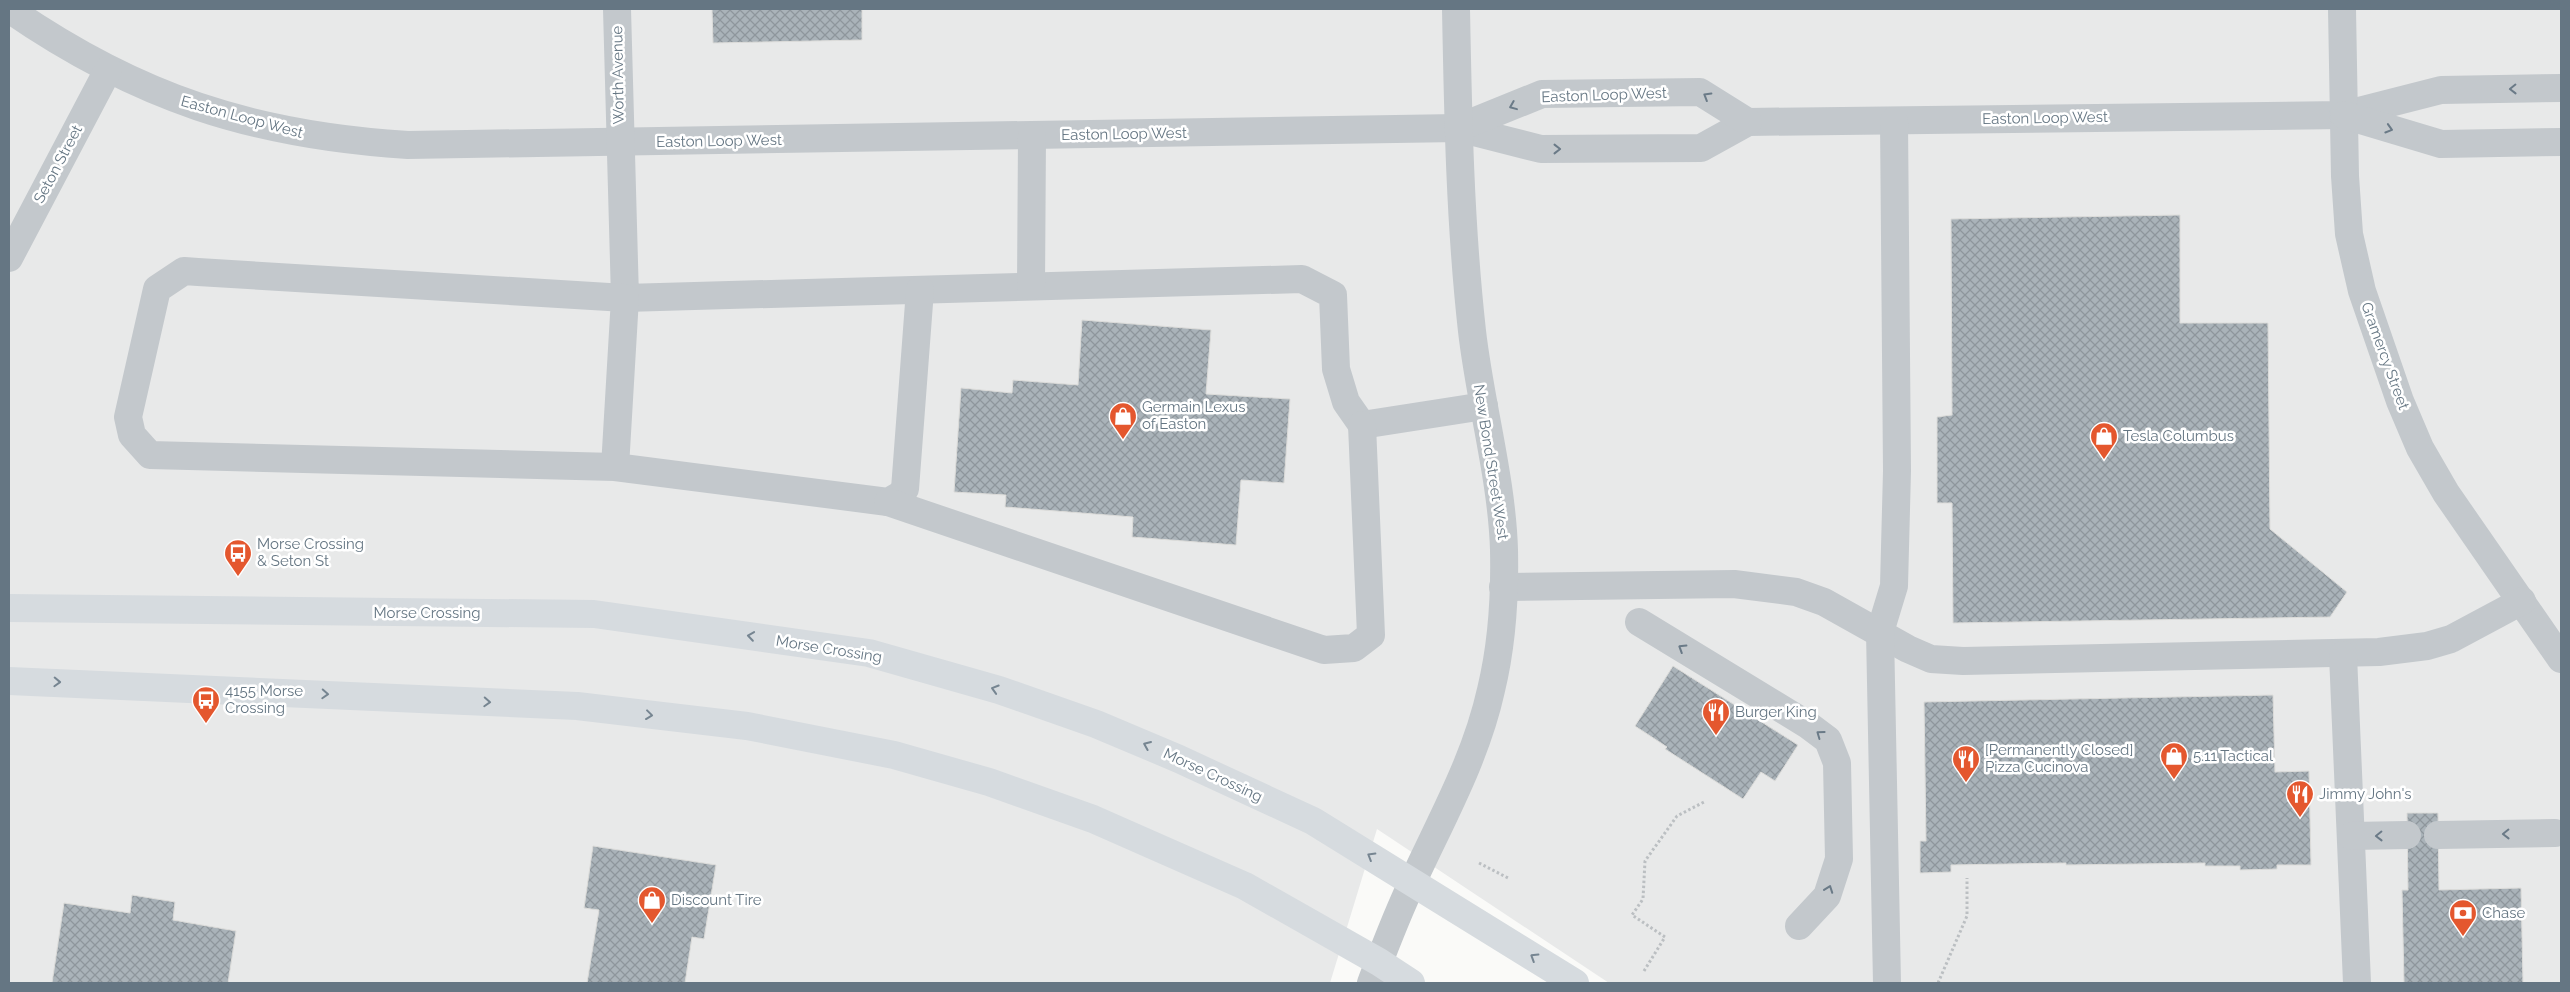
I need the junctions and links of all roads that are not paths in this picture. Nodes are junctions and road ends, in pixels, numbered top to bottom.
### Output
1 (9, 9) edge
2 (617, 9) edge
3 (1456, 9) edge
4 (2342, 9) edge
5 (108, 70) junction
6 (2561, 88) edge
7 (2343, 115) junction
8 (1894, 121) junction
9 (1748, 122) junction
10 (1458, 128) junction
11 (1032, 136) junction
12 (619, 142) junction
13 (2561, 142) edge
14 (9, 258) edge
15 (1031, 286) junction
16 (920, 290) junction
17 (625, 298) junction
18 (1484, 406) junction
19 (1362, 424) junction
20 (615, 467) junction
21 (888, 502) junction
22 (1503, 587) junction
23 (2522, 601) junction
24 (9, 608) edge
25 (1639, 622) dead end
26 (1880, 632) junction
27 (2343, 655) junction
28 (2561, 659) edge
29 (9, 681) edge
30 (2555, 833) dead end
31 (2407, 835) dead end
32 (2438, 835) dead end
33 (2351, 836) junction
34 (1412, 882) junction
35 (1799, 926) dead end
36 (1375, 973) edge
37 (1411, 983) edge
38 (1575, 983) edge
39 (1887, 983) edge
40 (2357, 983) edge

1 - 5 street, Easton Loop West
2 - 12 street, Worth Avenue
3 - 10 street, New Bond Street West
4 - 7 street, Gramercy Street
5 - 12 street, Easton Loop West
5 - 14 street, Seton Street
6 -> 7 street, Easton Loop West
7 - 8 street, Easton Loop West
7 -> 13 street, Easton Loop West
7 - 23 street, Gramercy Street
8 - 9 street, Easton Loop West
8 - 26 street
10 -> 9 street, Easton Loop West
9 -> 10 street, Easton Loop West
10 - 11 street, Easton Loop West
10 - 18 street, New Bond Street West
11 - 12 street, Easton Loop West
11 - 15 street
12 - 17 street, Worth Avenue
15 - 16 street
15 - 19 street
16 - 17 street
16 - 21 street
17 - 20 street, Worth Avenue
17 - 20 street
18 - 19 street
18 - 22 street, New Bond Street West
19 - 21 street
20 - 21 street
22 - 26 street
22 - 34 street, New Bond Street West
23 - 27 street
23 - 28 street, Gramercy Street
34 -> 24 main road, Morse Crossing
35 -> 25 street
26 - 27 street
26 - 39 street
27 - 33 street
29 -> 36 main road
30 -> 32 street
31 -> 33 street
33 - 40 street
34 - 36 street, New Bond Street West
38 -> 34 main road, Morse Crossing
36 - 37 main road

